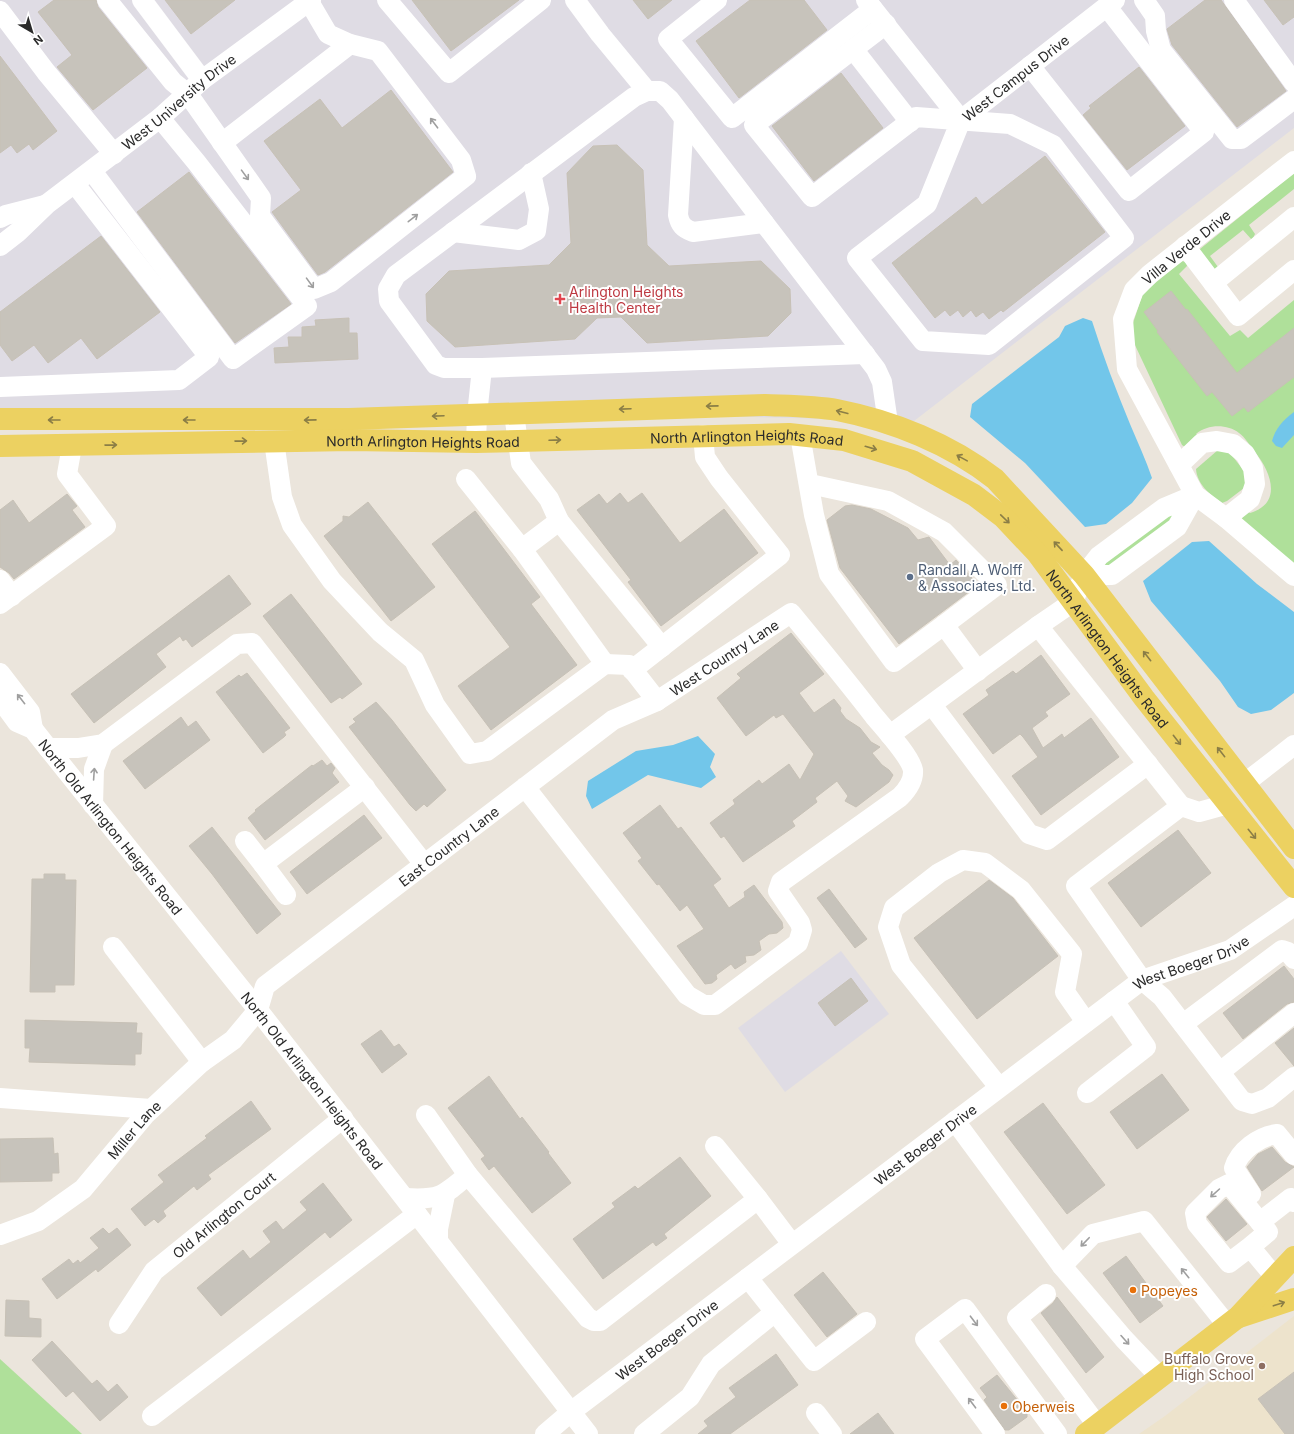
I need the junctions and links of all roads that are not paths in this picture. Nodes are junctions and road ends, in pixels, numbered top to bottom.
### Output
1 (107, 0) edge
2 (142, 0) edge
3 (309, 0) edge
4 (387, 0) edge
5 (541, 0) edge
6 (575, 0) edge
7 (717, 0) edge
8 (1144, 0) edge
9 (1234, 0) edge
10 (1111, 3) edge
11 (870, 4) edge
12 (0, 10) edge
13 (886, 24) junction
14 (350, 44) junction
15 (853, 49) junction
16 (1030, 66) junction
17 (1294, 83) edge
18 (195, 87) junction
19 (647, 91) junction
20 (1294, 99) edge
21 (160, 118) junction
22 (684, 118) junction
23 (961, 120) junction
24 (910, 122) junction
25 (222, 143) junction
26 (114, 154) junction
27 (1294, 161) edge
28 (92, 171) junction
29 (531, 173) junction
30 (75, 184) junction
31 (47, 204) junction
32 (1294, 217) edge
33 (0, 218) edge
34 (764, 223) junction
35 (453, 232) junction
36 (0, 246) edge
37 (1185, 246) junction
38 (1294, 270) edge
39 (1213, 283) junction
40 (865, 354) junction
41 (482, 368) junction
42 (0, 387) edge
43 (514, 414) junction
44 (477, 415) junction
45 (0, 419) edge
46 (888, 423) junction
47 (800, 435) junction
48 (703, 436) junction
49 (274, 440) junction
50 (516, 441) junction
51 (476, 442) junction
52 (0, 446) edge
53 (72, 446) junction
54 (1179, 465) junction
55 (466, 479) dead end
56 (810, 484) junction
57 (1195, 495) junction
58 (1226, 518) junction
59 (558, 521) junction
60 (522, 549) junction
61 (1084, 575) junction
62 (1294, 576) edge
63 (0, 580) edge
64 (6, 600) edge
65 (1073, 602) junction
66 (944, 625) junction
67 (1038, 626) junction
68 (662, 647) junction
69 (605, 664) junction
70 (632, 670) junction
71 (978, 671) junction
72 (0, 673) edge
73 (0, 699) edge
74 (657, 701) junction
75 (932, 705) junction
76 (33, 729) junction
77 (890, 736) junction
78 (103, 744) junction
79 (1294, 745) edge
80 (48, 748) junction
81 (1148, 764) junction
82 (1245, 783) junction
83 (365, 787) junction
84 (525, 787) junction
85 (93, 804) junction
86 (1228, 804) junction
87 (1181, 806) junction
88 (245, 841) dead end
89 (1294, 848) edge
90 (263, 864) junction
91 (424, 864) junction
92 (1294, 887) edge
93 (286, 895) dead end
94 (1294, 906) edge
95 (113, 947) dead end
96 (1294, 959) edge
97 (1142, 980) junction
98 (1114, 1001) junction
99 (258, 1010) junction
100 (1294, 1013) edge
101 (1086, 1022) junction
102 (1183, 1024) junction
103 (202, 1062) junction
104 (1220, 1072) junction
105 (1294, 1077) edge
106 (1000, 1087) junction
107 (1087, 1093) dead end
108 (0, 1098) edge
109 (151, 1109) junction
110 (426, 1115) dead end
111 (343, 1118) junction
112 (955, 1121) junction
113 (715, 1146) dead end
114 (1294, 1155) edge
115 (468, 1175) junction
116 (445, 1195) junction
117 (405, 1198) junction
118 (758, 1199) junction
119 (1293, 1199) edge
120 (417, 1214) junction
121 (1264, 1219) junction
122 (0, 1235) edge
123 (438, 1240) junction
124 (792, 1244) junction
125 (1250, 1246) junction
126 (1294, 1257) edge
127 (1062, 1266) junction
128 (1275, 1277) junction
129 (748, 1278) junction
130 (1046, 1294) dead end
131 (1294, 1299) edge
132 (775, 1312) junction
133 (1233, 1321) junction
134 (866, 1322) dead end
135 (119, 1324) dead end
136 (1160, 1377) junction
137 (572, 1411) junction
138 (816, 1413) dead end
139 (152, 1416) dead end
140 (1091, 1430) edge
141 (545, 1434) edge
142 (588, 1434) edge
143 (644, 1434) edge
144 (832, 1434) edge
145 (995, 1434) edge
146 (1058, 1434) edge

1 - 18 street
2 - 18 street
3 - 14 street
3 - 18 street, West University Drive
4 - 5 street
6 - 19 street
7 - 11 street
8 - 20 street
9 - 17 street
10 - 16 street, West Campus Drive
10 - 16 street
11 - 13 street, West Campus Drive
12 - 26 street
13 - 15 street
13 - 23 street, West Campus Drive
14 - 25 street
25 -> 14 street
15 - 24 street
15 - 24 street
16 - 23 street, West Campus Drive
18 - 21 street, West University Drive
18 - 25 street
19 - 22 street
19 - 29 street
21 - 26 street, West University Drive
21 - 28 street
22 - 34 street
22 - 34 street
23 - 23 street
23 - 24 street
26 - 28 street, West University Drive
27 - 37 street, Villa Verde Drive
28 - 30 street, West University Drive
29 - 35 street
29 - 35 street
30 - 31 street, West University Drive
30 - 42 street
31 - 33 street
31 - 36 street
32 - 39 street
34 - 40 street
35 - 41 street
37 - 39 street
37 - 54 street, Villa Verde Drive
38 - 39 street
40 - 41 street
40 - 46 street
41 - 44 street
43 - 44 main road, North Arlington Heights Road
46 -> 43 main road, North Arlington Heights Road
43 - 50 street
44 -> 45 main road, North Arlington Heights Road
44 - 51 street
61 -> 46 main road, North Arlington Heights Road
47 - 48 main road, North Arlington Heights Road
47 - 56 street
47 -> 65 main road, North Arlington Heights Road
50 -> 48 main road, North Arlington Heights Road
48 - 68 street
49 - 51 main road, North Arlington Heights Road
53 -> 49 main road, North Arlington Heights Road
49 - 69 street
50 - 51 main road, North Arlington Heights Road
50 - 59 street
52 - 53 main road, North Arlington Heights Road
53 - 64 street
54 - 57 street, Villa Verde Drive
54 - 58 street
55 - 60 street
56 - 66 street
56 - 66 street
57 - 58 street, Villa Verde Drive
57 - 61 street
58 - 62 street, Villa Verde Drive
59 - 60 street
59 - 68 street
60 - 69 street
61 - 65 street
82 -> 61 main road, North Arlington Heights Road
63 - 64 street
65 - 67 street
65 -> 86 main road, North Arlington Heights Road
66 - 71 street
67 - 71 street
67 - 81 street
68 - 70 street
69 - 70 street
70 - 74 street
71 - 75 street
76 -> 72 street, North Old Arlington Heights Road
73 - 76 street, North Old Arlington Heights Road
74 - 77 street, West Country Lane
74 - 84 street, East Country Lane
75 - 77 street
75 - 81 street
76 - 80 street, North Old Arlington Heights Road
77 - 84 street
78 - 80 street
78 - 83 street
85 -> 78 street
79 - 82 street
80 - 85 street, North Old Arlington Heights Road
81 - 87 street
82 - 89 main road, North Arlington Heights Road
83 - 90 street
83 - 91 street
84 - 91 street, East Country Lane
85 - 99 street, North Old Arlington Heights Road
86 - 87 street
86 -> 92 main road, North Arlington Heights Road
87 - 97 street
88 - 90 street
90 - 93 street
91 - 99 street, East Country Lane
94 - 97 street, West Boeger Drive
95 - 103 street
96 - 102 street
97 - 98 street, West Boeger Drive
97 - 102 street
98 - 101 street, West Boeger Drive
98 - 107 street
99 - 103 street, Miller Lane
99 - 111 street, North Old Arlington Heights Road
100 - 104 street
101 - 106 street, West Boeger Drive
101 - 106 street
102 - 104 street
103 - 109 street, Miller Lane
104 - 105 street
106 - 112 street, West Boeger Drive
108 - 109 street
109 - 122 street, Miller Lane
110 - 115 street
111 - 117 street, North Old Arlington Heights Road
111 - 135 street, Old Arlington Court
112 - 124 street, West Boeger Drive
112 - 127 street
113 - 118 street
114 - 121 street
115 - 116 street
115 - 118 street
116 - 117 street
116 - 123 street
117 - 120 street, North Old Arlington Heights Road
118 - 124 street
119 - 121 street
120 - 123 street, North Old Arlington Heights Road
120 - 139 street
121 - 125 street
121 -> 125 street
123 - 137 street, North Old Arlington Heights Road
124 - 129 street, West Boeger Drive
125 - 128 street
126 - 128 main road
133 -> 127 street
127 -> 136 street
128 - 133 main road
129 - 132 street
129 - 137 street, West Boeger Drive
130 - 140 street
133 -> 131 main road
132 - 134 street
132 - 143 street
133 - 136 main road
136 - 140 main road
137 - 141 street, West Boeger Drive
137 - 142 street, North Old Arlington Heights Road
138 - 144 street
145 -> 146 street

